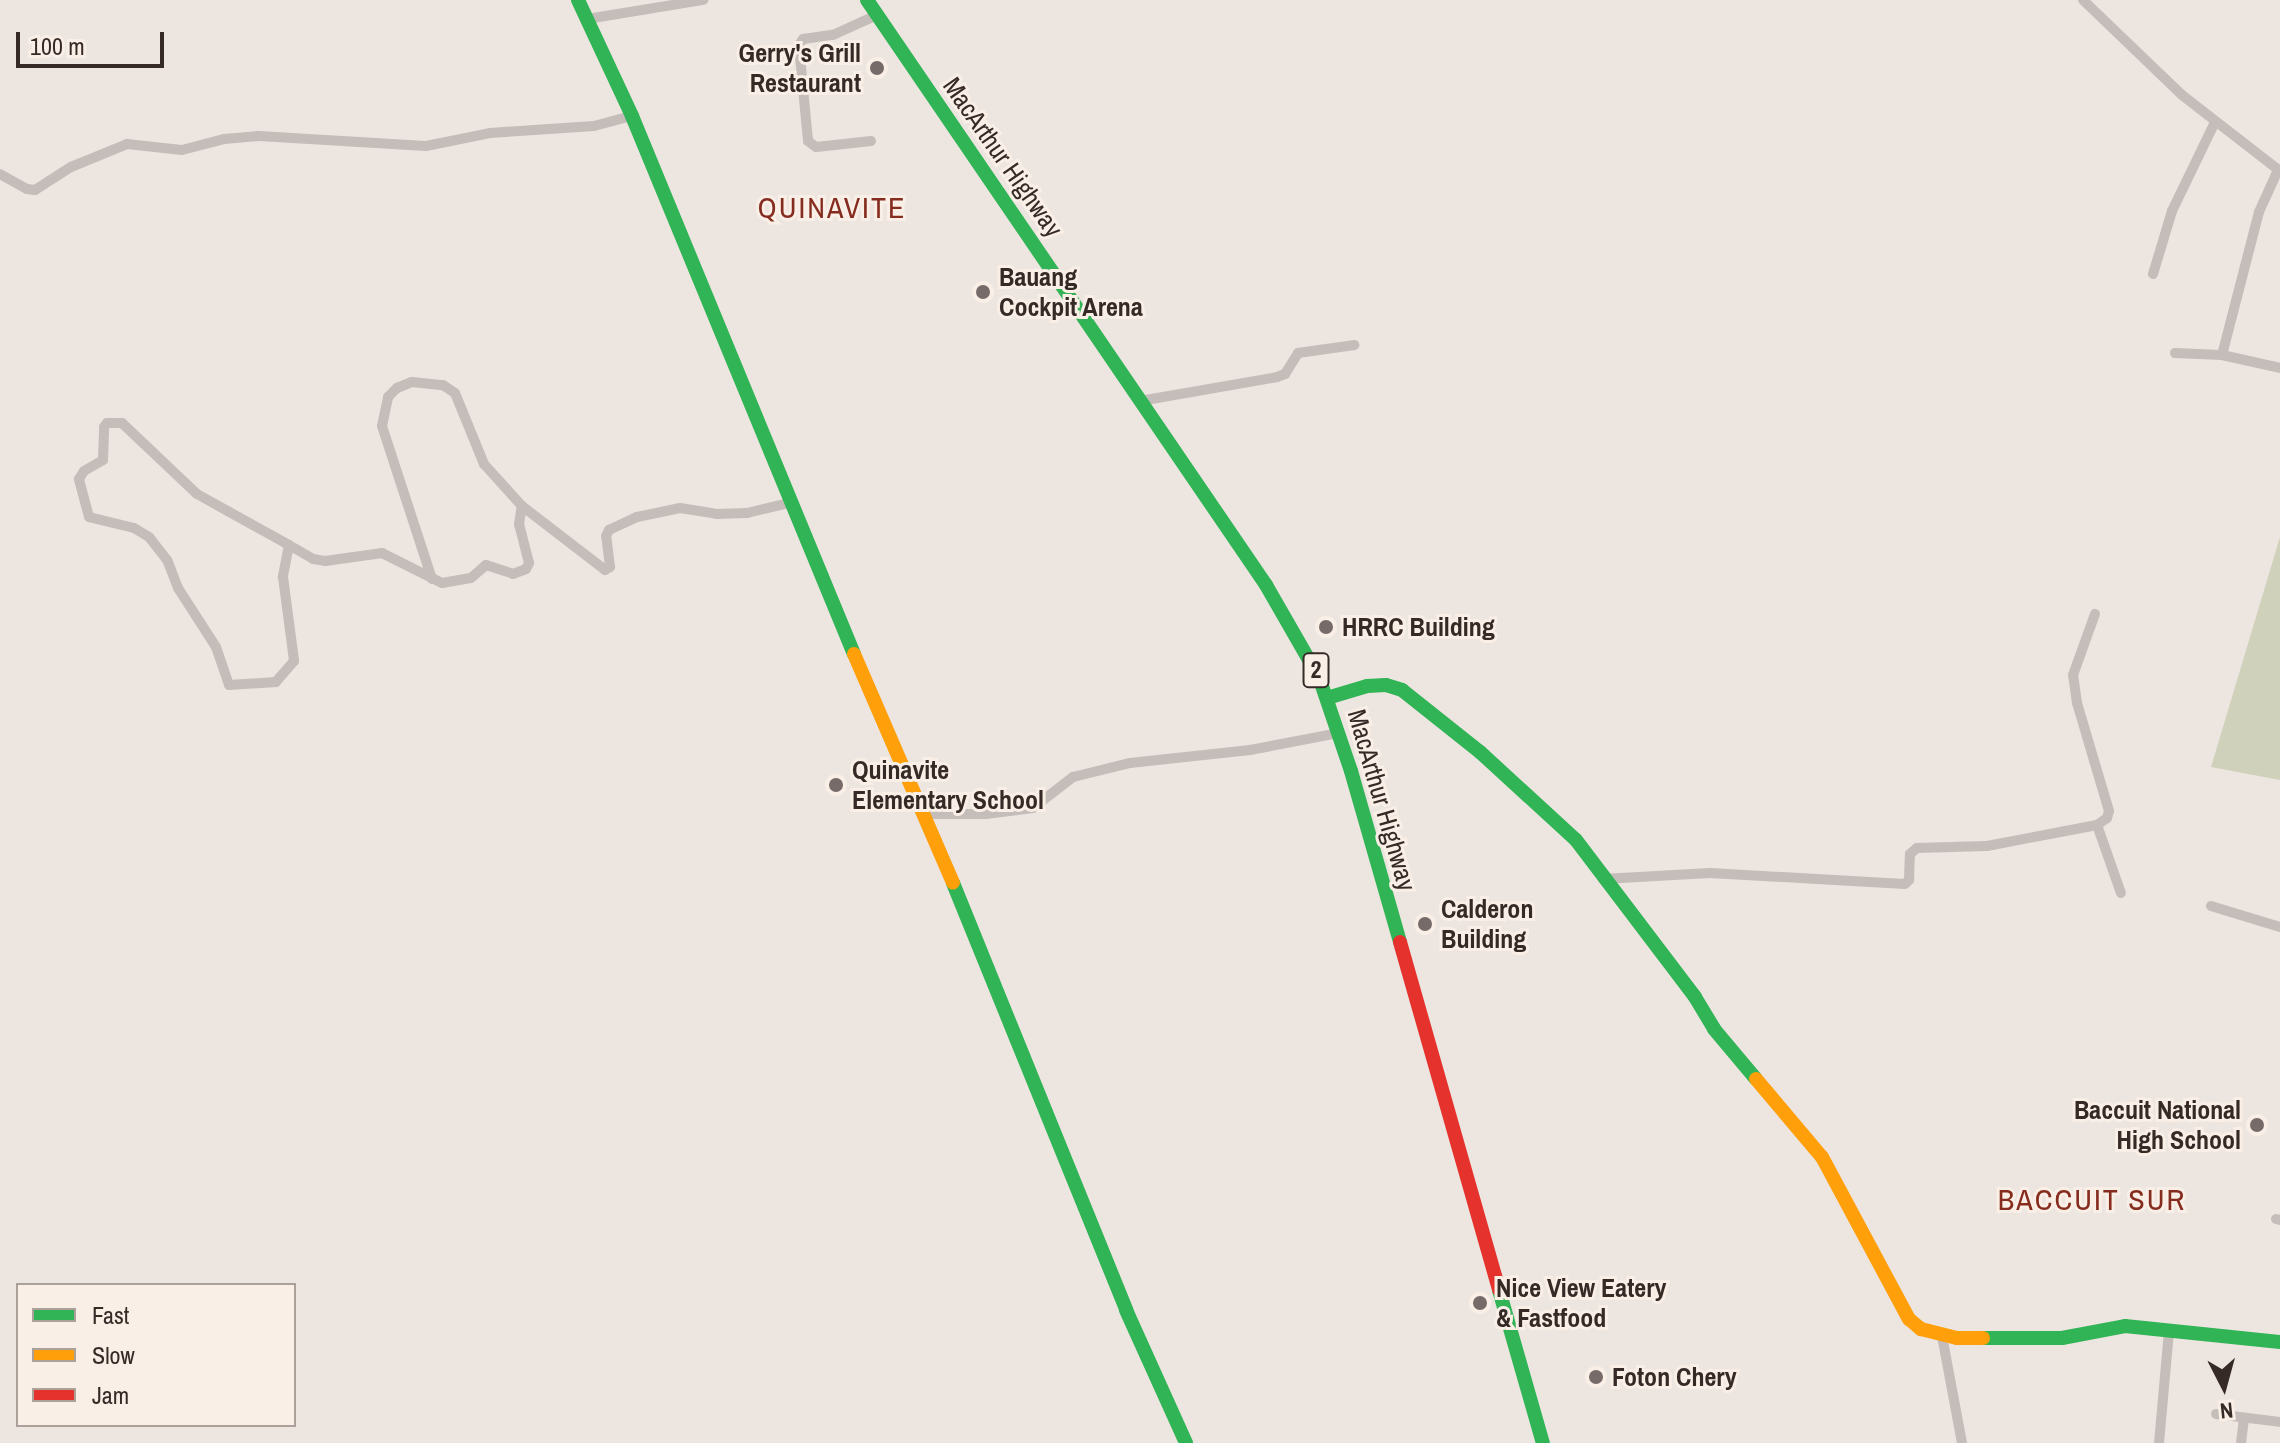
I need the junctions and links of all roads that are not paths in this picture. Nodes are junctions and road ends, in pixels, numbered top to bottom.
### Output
1 (578, 0) edge
2 (632, 0) edge
3 (703, 0) edge
4 (867, 0) edge
5 (2085, 2) edge
6 (637, 12) junction
7 (877, 15) junction
8 (587, 19) junction
9 (632, 116) junction
10 (2215, 122) junction
11 (871, 141) dead end
12 (2279, 171) edge
13 (0, 174) edge
14 (2153, 274) dead end
15 (1354, 345) dead end
16 (2175, 353) dead end
17 (2222, 355) junction
18 (2280, 368) edge
19 (1140, 401) junction
20 (793, 502) junction
21 (522, 506) junction
22 (289, 545) junction
23 (432, 579) junction
24 (2095, 614) dead end
25 (1327, 698) junction
26 (1339, 733) junction
27 (925, 814) junction
28 (2097, 825) junction
29 (1603, 879) junction
30 (2121, 893) dead end
31 (2211, 906) dead end
32 (2280, 927) edge
33 (2169, 1330) junction
34 (1942, 1336) junction
35 (2280, 1342) edge
36 (2216, 1414) dead end
37 (2244, 1418) junction
38 (2280, 1422) edge
39 (1186, 1443) edge
40 (1543, 1443) edge
41 (1962, 1443) edge
42 (2159, 1443) edge
43 (2241, 1443) edge

1 - 8 main road
2 - 6 street
3 - 6 street
4 - 7 main road, MacArthur Highway / 2
5 - 10 street
6 - 8 street
7 - 11 street
7 - 19 main road, MacArthur Highway / 2
8 - 9 main road
9 - 13 street
9 - 20 main road
10 - 12 street
10 - 14 street
12 - 17 street
15 - 19 street
16 - 17 street
17 - 18 street
19 - 25 main road, MacArthur Highway / 2
20 - 21 street
20 - 27 main road
21 - 23 street
21 - 23 street
22 - 22 street
22 - 23 street
24 - 28 street
25 - 26 main road, MacArthur Highway / 2
25 - 29 main road
26 - 27 street
26 - 40 main road, MacArthur Highway / 2
27 - 39 main road
28 - 29 street
28 - 30 street
29 - 34 main road
31 - 32 street
33 - 34 main road
33 - 35 main road
33 - 42 street
34 - 41 street
36 - 37 street
37 - 38 street
37 - 43 street

